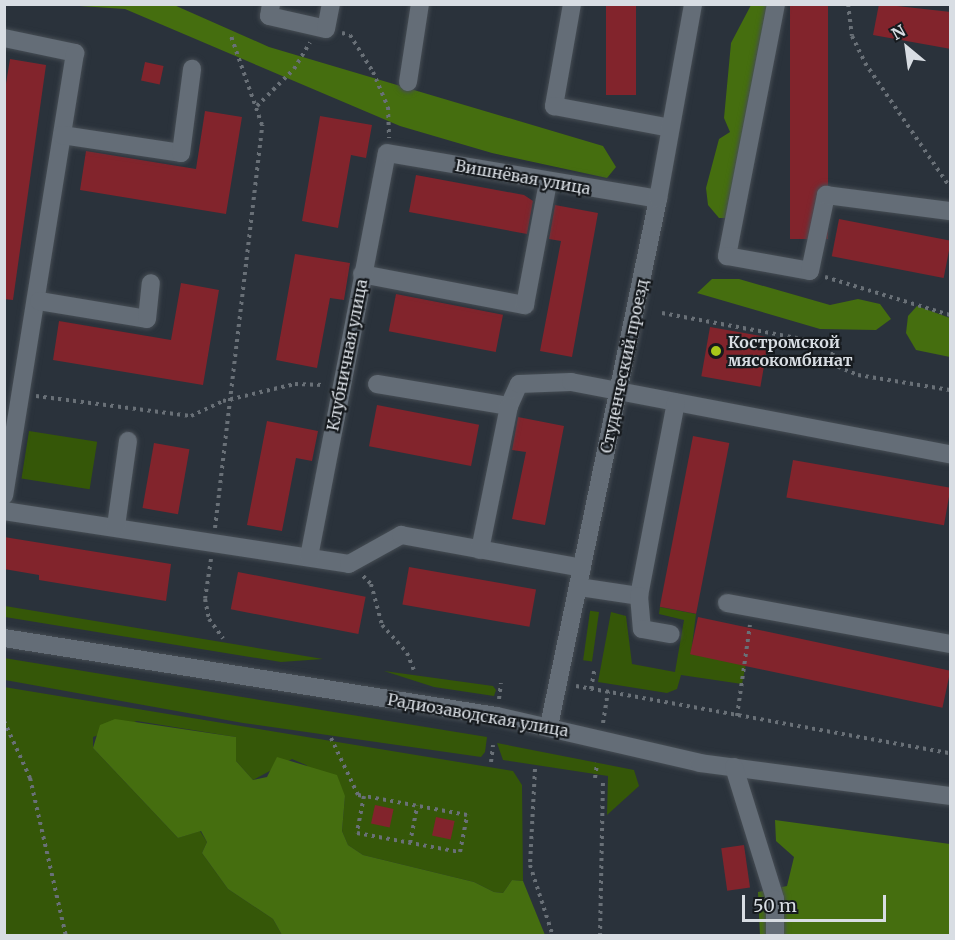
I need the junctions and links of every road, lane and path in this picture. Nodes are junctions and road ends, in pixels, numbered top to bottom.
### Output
1 (271, 4) edge
2 (331, 4) edge
3 (420, 4) edge
4 (572, 4) edge
5 (693, 4) edge
6 (776, 4) edge
7 (848, 4) edge
8 (326, 29) junction
9 (231, 36) dead end
10 (4, 38) edge
11 (192, 69) dead end
12 (408, 82) dead end
13 (257, 106) junction
14 (670, 128) junction
15 (62, 135) junction
16 (387, 153) junction
17 (548, 182) junction
18 (951, 187) edge
19 (658, 200) junction
20 (951, 211) edge
21 (810, 271) junction
22 (362, 274) junction
23 (151, 283) dead end
24 (39, 301) junction
25 (662, 313) dead end
26 (951, 315) edge
27 (377, 384) dead end
28 (341, 388) junction
29 (618, 390) junction
30 (951, 390) edge
31 (12, 392) edge
32 (231, 400) junction
33 (676, 402) junction
34 (509, 406) junction
35 (128, 441) dead end
36 (951, 454) edge
37 (4, 495) edge
38 (4, 511) edge
39 (116, 526) junction
40 (214, 541) junction
41 (480, 550) junction
42 (309, 557) junction
43 (349, 564) junction
44 (582, 568) junction
45 (579, 587) junction
46 (639, 596) junction
47 (727, 603) dead end
48 (753, 608) junction
49 (671, 634) dead end
50 (4, 638) edge
51 (223, 638) dead end
52 (951, 644) edge
53 (595, 667) dead end
54 (414, 670) dead end
55 (501, 683) dead end
56 (576, 687) dead end
57 (591, 689) junction
58 (608, 691) junction
59 (498, 703) dead end
60 (737, 716) junction
61 (4, 721) edge
62 (603, 723) dead end
63 (549, 726) junction
64 (331, 738) dead end
65 (493, 745) dead end
66 (951, 753) edge
67 (491, 762) dead end
68 (597, 763) dead end
69 (734, 767) junction
70 (535, 769) dead end
71 (595, 778) dead end
72 (603, 780) dead end
73 (364, 796) junction
74 (951, 796) edge
75 (417, 806) junction
76 (410, 843) junction
77 (66, 936) edge
78 (553, 936) edge
79 (600, 936) edge
80 (775, 936) edge

1 - 8 street
2 - 8 street
3 - 12 street
4 - 14 street
5 - 14 street, Студенческий проезд
6 - 21 street
7 - 18 path
8 - 13 path
8 - 16 path
9 - 13 path
10 - 15 street
11 - 15 street
13 - 32 path
14 - 19 street, Студенческий проезд
15 - 24 street
16 - 17 street, Вишнёвая улица
16 - 22 street, Клубничная улица
17 - 19 street, Вишнёвая улица
17 - 22 street
19 - 29 street, Студенческий проезд
20 - 21 street
21 - 26 path
22 - 28 street, Клубничная улица
23 - 24 street
24 - 31 street
25 - 30 path
27 - 34 street
28 - 32 path
28 - 42 street, Клубничная улица
29 - 33 street
29 - 34 street
29 - 44 street, Студенческий проезд
31 - 32 path
31 - 37 street
32 - 40 path
33 - 36 street
33 - 46 street
34 - 41 street
35 - 39 street
38 - 39 street
39 - 40 street
40 - 42 street
40 - 51 path
41 - 43 street
41 - 44 street
42 - 43 street
43 - 54 path
44 - 45 street, Студенческий проезд
45 - 46 street
45 - 63 street, Студенческий проезд
46 - 49 street
47 - 48 street
48 - 52 street
48 - 60 path
50 - 63 street, Радиозаводская улица
53 - 57 path
55 - 59 path
56 - 57 path
57 - 58 path
58 - 60 path
58 - 62 path
60 - 66 path
61 - 77 path
63 - 69 street, Радиозаводская улица
64 - 73 path
65 - 67 path
68 - 71 path
69 - 74 street, Радиозаводская улица
69 - 80 street
70 - 78 path
72 - 79 path
73 - 75 path
73 - 76 path
75 - 76 path
75 - 76 path

